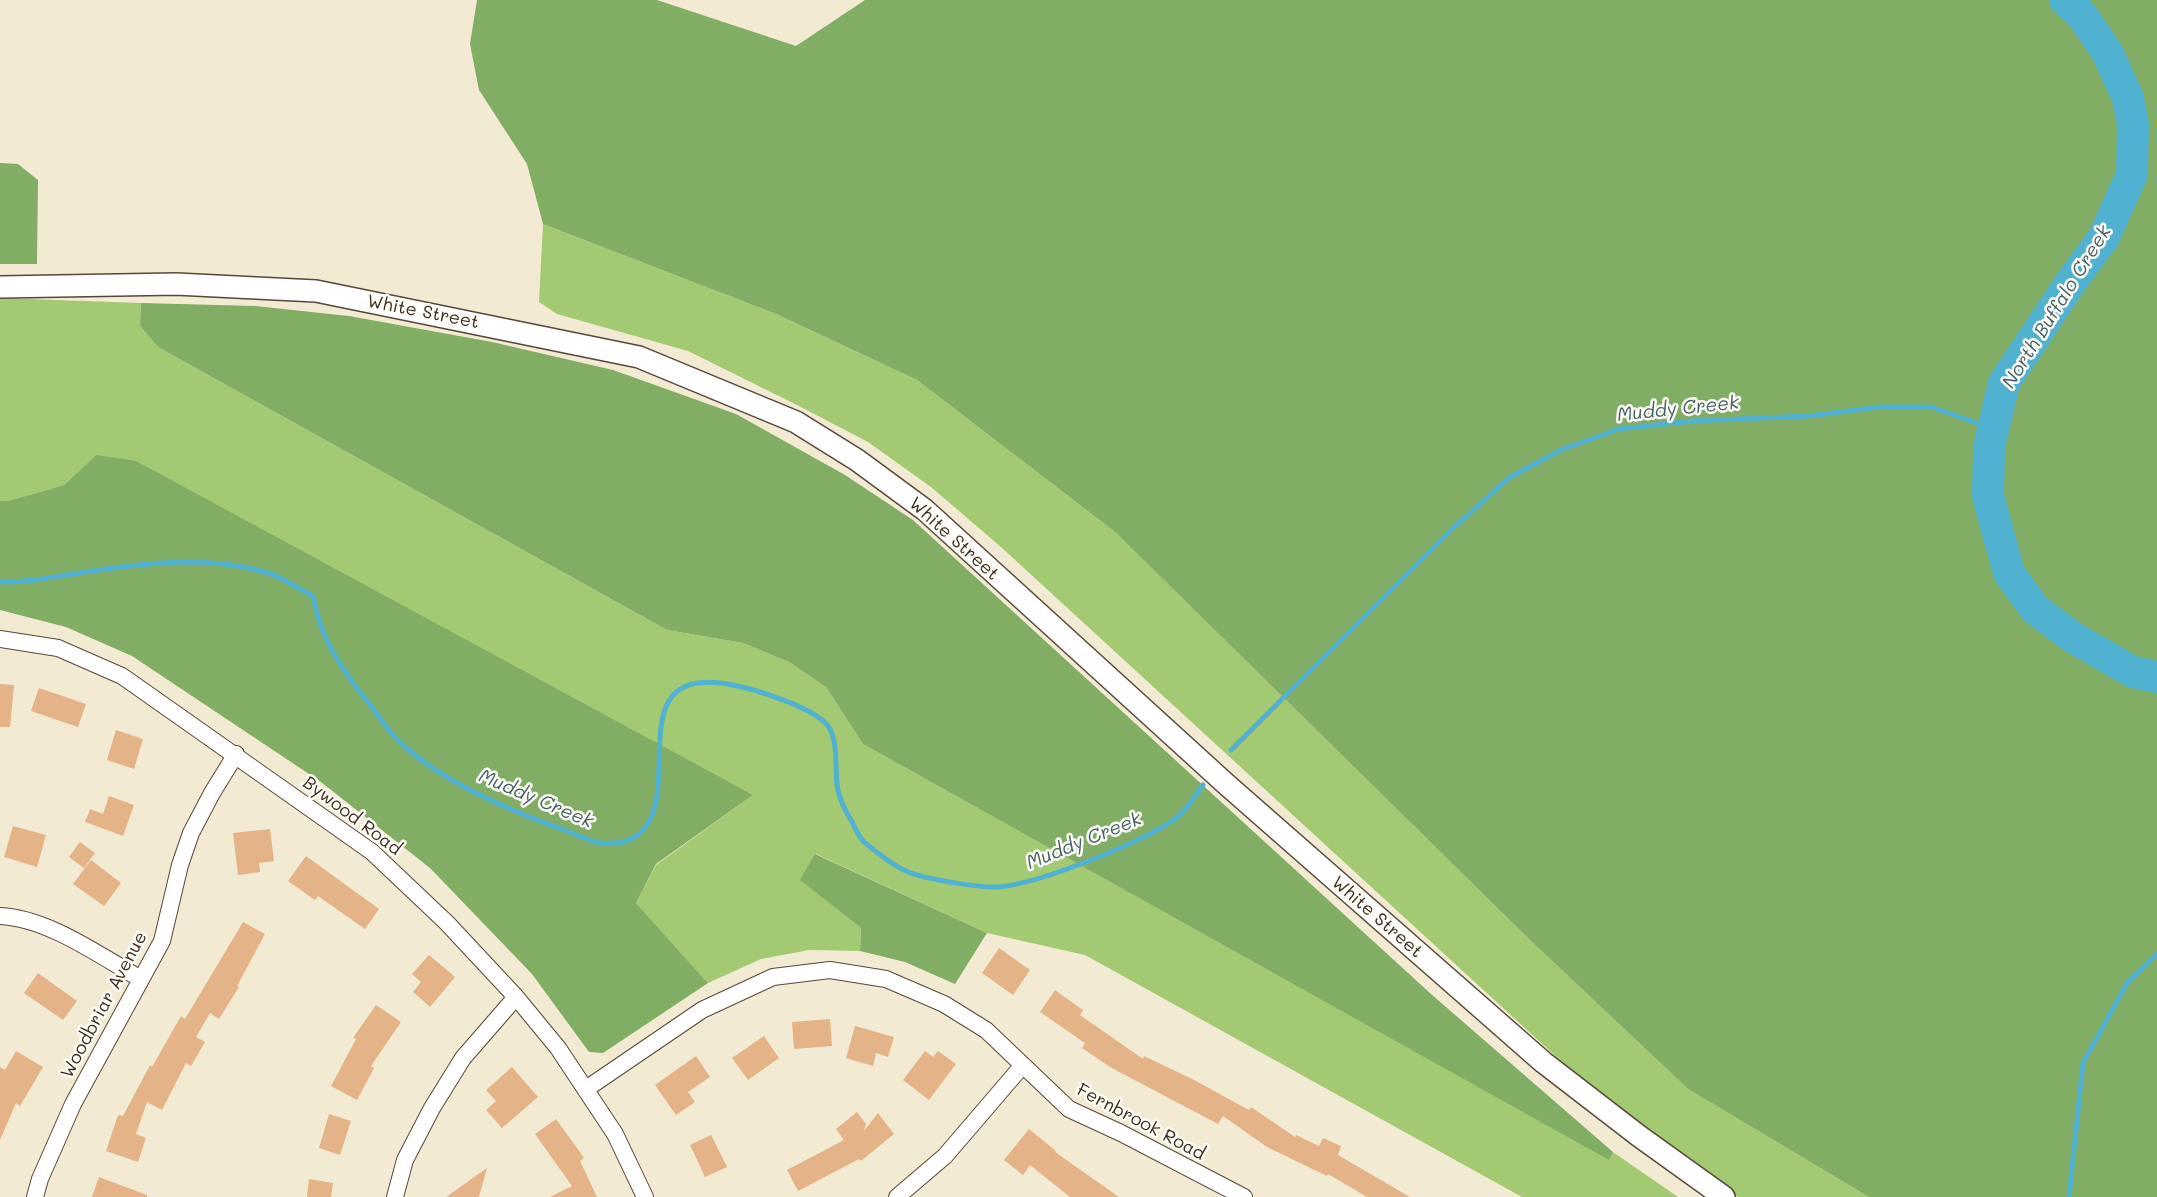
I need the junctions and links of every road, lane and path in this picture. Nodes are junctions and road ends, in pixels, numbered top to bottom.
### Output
1 (0, 287) edge
2 (0, 639) edge
3 (236, 754) junction
4 (0, 916) edge
5 (141, 979) junction
6 (516, 997) junction
7 (1023, 1065) junction
8 (586, 1089) junction
9 (35, 1197) edge
10 (395, 1197) edge
11 (645, 1197) edge
12 (897, 1197) edge
13 (1244, 1197) edge
14 (1724, 1197) edge

1 - 14 street, White Street
2 - 3 street, Bywood Road
3 - 5 street, Woodbriar Avenue
3 - 6 street, Bywood Road
4 - 5 street
5 - 9 street, Woodbriar Avenue
6 - 8 street, Bywood Road
6 - 10 street
7 - 8 street, Fernbrook Road
7 - 12 street
7 - 13 street, Fernbrook Road
8 - 11 street, Bywood Road

